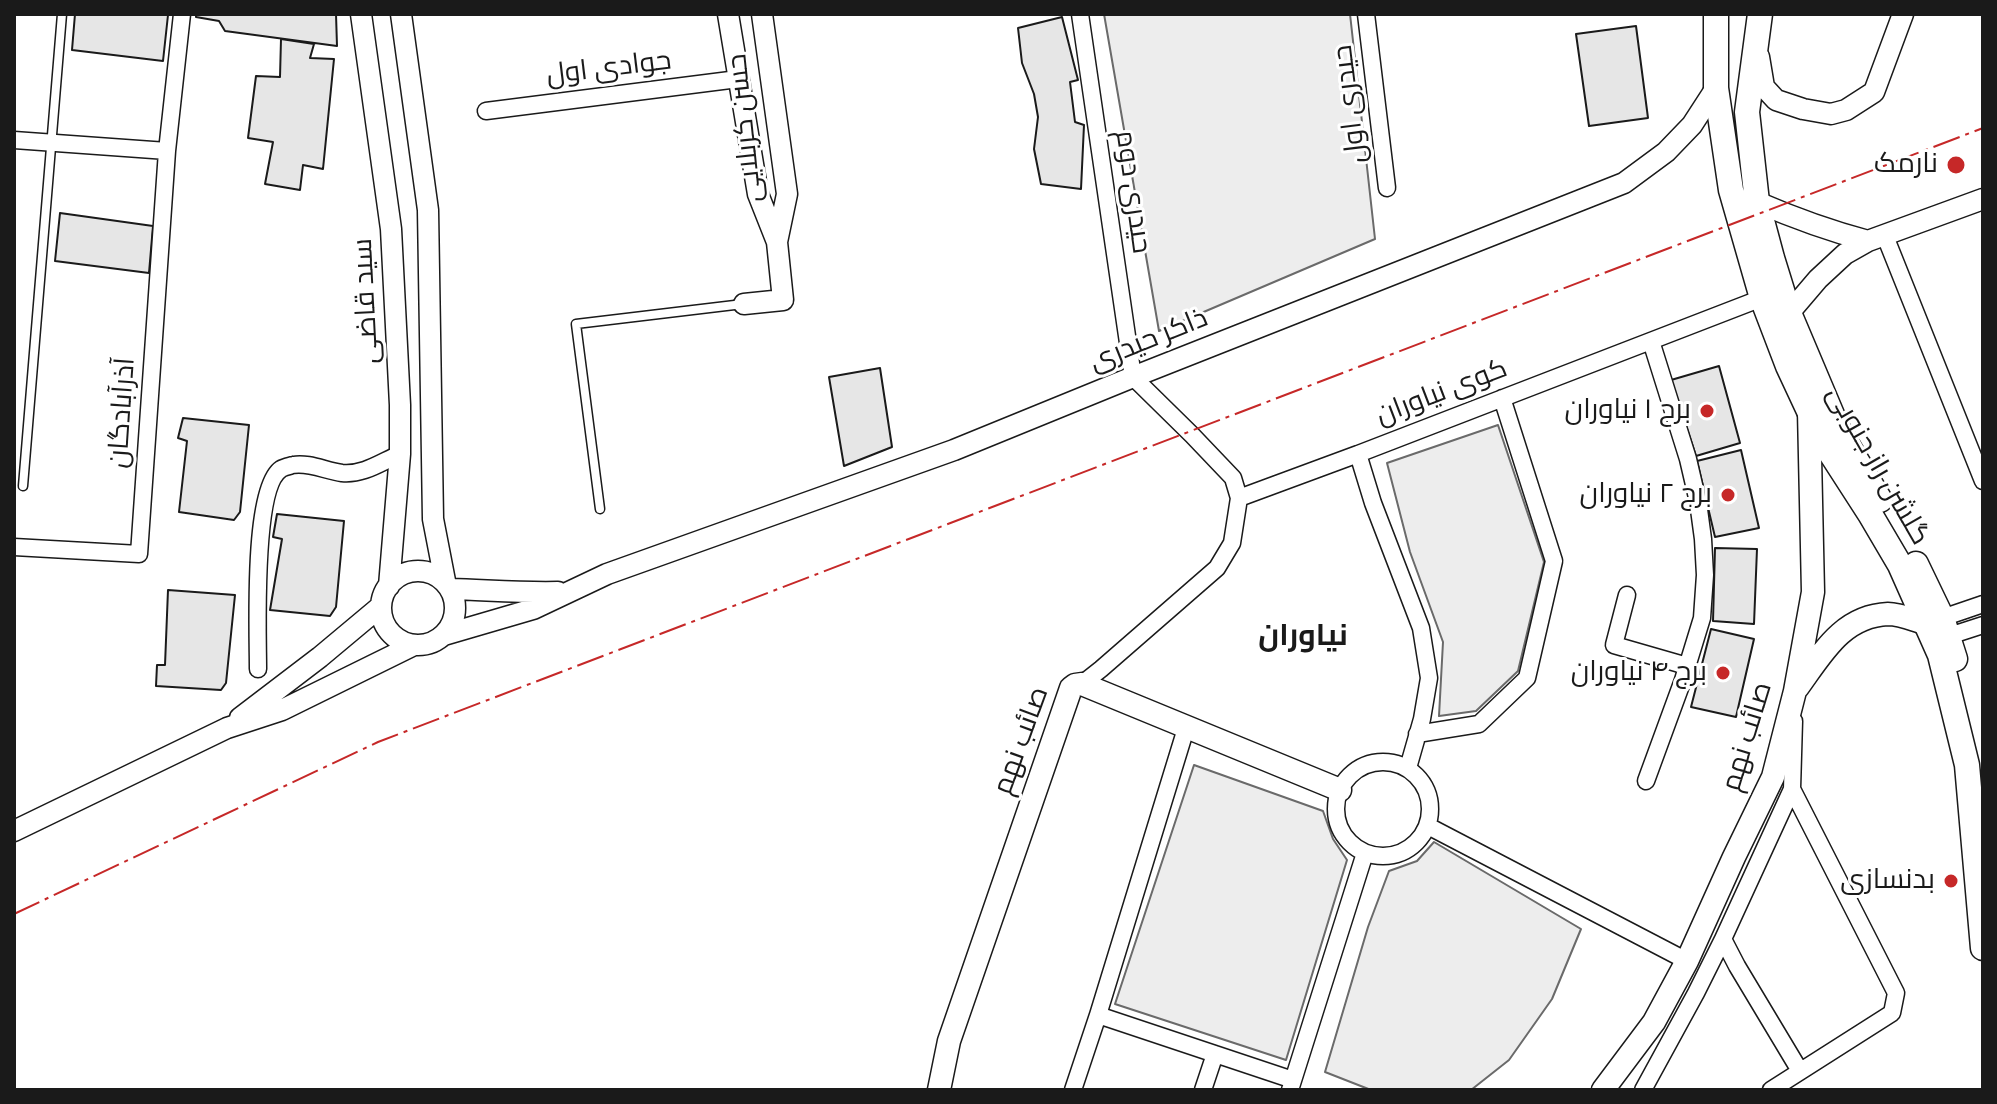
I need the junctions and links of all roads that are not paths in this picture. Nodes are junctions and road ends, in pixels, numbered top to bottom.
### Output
1 (62, 14) edge
2 (182, 14) edge
3 (361, 14) edge
4 (401, 14) edge
5 (728, 14) edge
6 (762, 14) edge
7 (1080, 14) edge
8 (1366, 14) edge
9 (1716, 14) edge
10 (1760, 14) edge
11 (1903, 14) edge
12 (1756, 45) junction
13 (738, 79) junction
14 (1716, 88) junction
15 (486, 111) dead end
16 (14, 140) edge
17 (53, 142) junction
18 (167, 151) junction
19 (1387, 188) dead end
20 (1983, 199) edge
21 (1757, 202) junction
22 (1877, 238) junction
23 (777, 242) junction
24 (1762, 298) junction
25 (744, 304) joint
26 (1789, 313) junction
27 (1651, 341) junction
28 (1133, 377) junction
29 (1502, 398) junction
30 (1809, 411) junction
31 (400, 454) junction
32 (1358, 454) junction
33 (431, 455) junction
34 (1983, 481) edge
35 (23, 486) dead end
36 (1239, 498) junction
37 (600, 509) dead end
38 (14, 547) edge
39 (448, 585) junction
40 (389, 586) junction
41 (566, 592) junction
42 (1627, 595) dead end
43 (1983, 604) edge
44 (381, 606) junction
45 (1983, 625) edge
46 (1939, 626) junction
47 (444, 635) junction
48 (414, 645) junction
49 (1687, 666) junction
50 (258, 669) dead end
51 (1082, 684) junction
52 (1795, 691) junction
53 (1187, 725) junction
54 (227, 728) junction
55 (1417, 734) junction
56 (1408, 768) junction
57 (1983, 769) edge
58 (1646, 781) dead end
59 (1792, 789) junction
60 (1340, 790) junction
61 (1428, 826) junction
62 (14, 831) edge
63 (1365, 853) junction
64 (1723, 939) junction
65 (1983, 948) edge
66 (1687, 961) junction
67 (1098, 1015) junction
68 (1215, 1054) junction
69 (1800, 1071) junction
70 (1291, 1085) edge
71 (939, 1090) edge
72 (1073, 1090) edge
73 (1203, 1090) edge
74 (1603, 1090) edge
75 (1643, 1090) edge
76 (1771, 1090) edge

1 - 17 lane
2 - 18 street, آذرآبادگان
3 - 31 street, سید قاضی
4 - 33 street
5 - 13 street, حسن کربلایی
6 - 23 street, حسن کربلایی
7 - 28 street, حیدری دوم
8 - 19 street, حیدری اول
9 - 14 main road, گلشن راز جنوبی
10 - 12 main road, گلشن راز جنوبی
11 - 12 street
12 - 21 main road, گلشن راز جنوبی
13 - 15 street, جوادی اول
13 - 23 street, حسن کربلایی
14 - 24 main road, گلشن راز جنوبی
14 - 28 street, ذاکر حیدری
16 - 17 street
17 - 18 street
17 - 35 lane
18 - 38 street, آذرآبادگان
20 - 22 street
21 - 22 street
21 - 26 main road, گلشن راز جنوبی
22 - 26 street
22 - 34 street
23 - 25 street
24 - 27 street, کوی نیاوران
24 - 30 main road, گلشن راز جنوبی
25 - 37 lane
26 - 46 main road, گلشن راز جنوبی
27 - 29 street, کوی نیاوران
27 - 49 street
28 - 36 street
28 - 41 street, ذاکر حیدری
29 - 32 street, کوی نیاوران
29 - 55 street
30 - 46 main road, گلشن راز جنوبی
30 - 52 main road, صائب نهم
31 - 33 street
31 - 40 street, سید قاضی
31 - 50 street
32 - 36 street
32 - 55 street, کوی نیاوران
33 - 39 street
36 - 51 street
39 - 40 street
39 - 41 street
39 - 47 street
40 - 44 street
41 - 47 street, ذاکر حیدری
42 - 49 street
43 - 46 street
44 - 48 street
44 - 54 street
45 - 46 street
46 - 52 main road
46 - 57 main road, گلشن راز جنوبی
46 - 65 main road, گلشن راز جنوبی
47 - 48 street
48 - 54 street
49 - 58 street
51 - 53 main road, صائب نهم
51 - 71 main road, صائب نهم
52 - 59 street
52 - 66 main road, صائب نهم
53 - 60 main road, صائب نهم
53 - 67 street
54 - 62 street
55 - 56 street, کوی نیاوران
56 - 60 street
56 - 61 street
59 - 64 street
59 - 69 street
60 - 63 street
61 - 63 street
61 - 66 street
63 - 70 street
64 - 69 street
64 - 75 street
66 - 74 main road, صائب نهم
67 - 68 street
67 - 72 street
68 - 70 street
68 - 73 street
69 - 76 street

